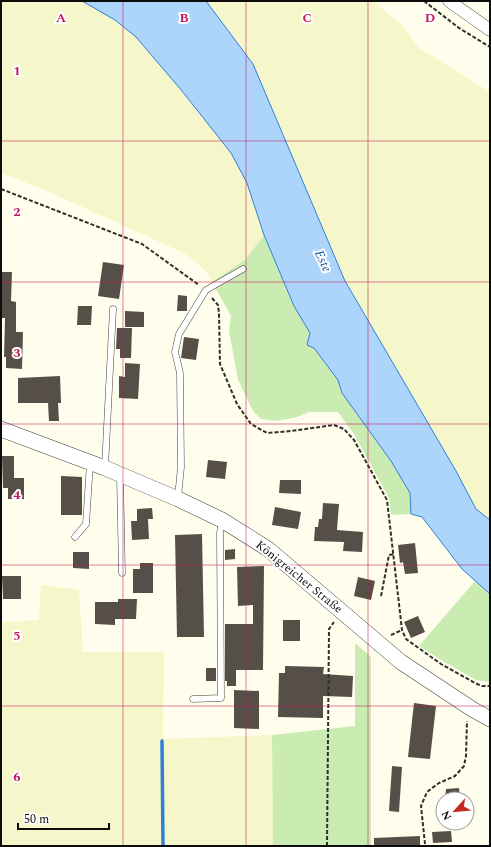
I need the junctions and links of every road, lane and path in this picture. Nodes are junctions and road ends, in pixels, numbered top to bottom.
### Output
1 (424, 1) edge
2 (449, 1) edge
3 (490, 30) edge
4 (490, 47) edge
5 (1, 189) edge
6 (243, 269) dead end
7 (206, 290) junction
8 (113, 309) dead end
9 (1, 429) edge
10 (90, 463) junction
11 (105, 468) junction
12 (120, 475) junction
13 (178, 499) junction
14 (222, 520) junction
15 (75, 537) dead end
16 (394, 554) junction
17 (122, 573) dead end
18 (381, 596) dead end
19 (340, 610) junction
20 (490, 686) edge
21 (193, 699) dead end
22 (472, 709) junction
23 (490, 719) edge
24 (425, 844) dead end
25 (327, 846) edge

1 - 4 path
2 - 3 street
5 - 7 path
6 - 7 lane
7 - 13 lane
7 - 16 path
8 - 11 lane
9 - 10 street, Königreicher Straße
10 - 11 street, Königreicher Straße
10 - 15 lane
11 - 12 street, Königreicher Straße
12 - 13 street, Königreicher Straße
12 - 17 lane
13 - 14 street, Königreicher Straße
14 - 19 street, Königreicher Straße
14 - 21 lane
16 - 18 path
16 - 20 path
19 - 22 street, Königreicher Straße
19 - 25 path
22 - 23 street, Königreicher Straße
22 - 24 path

